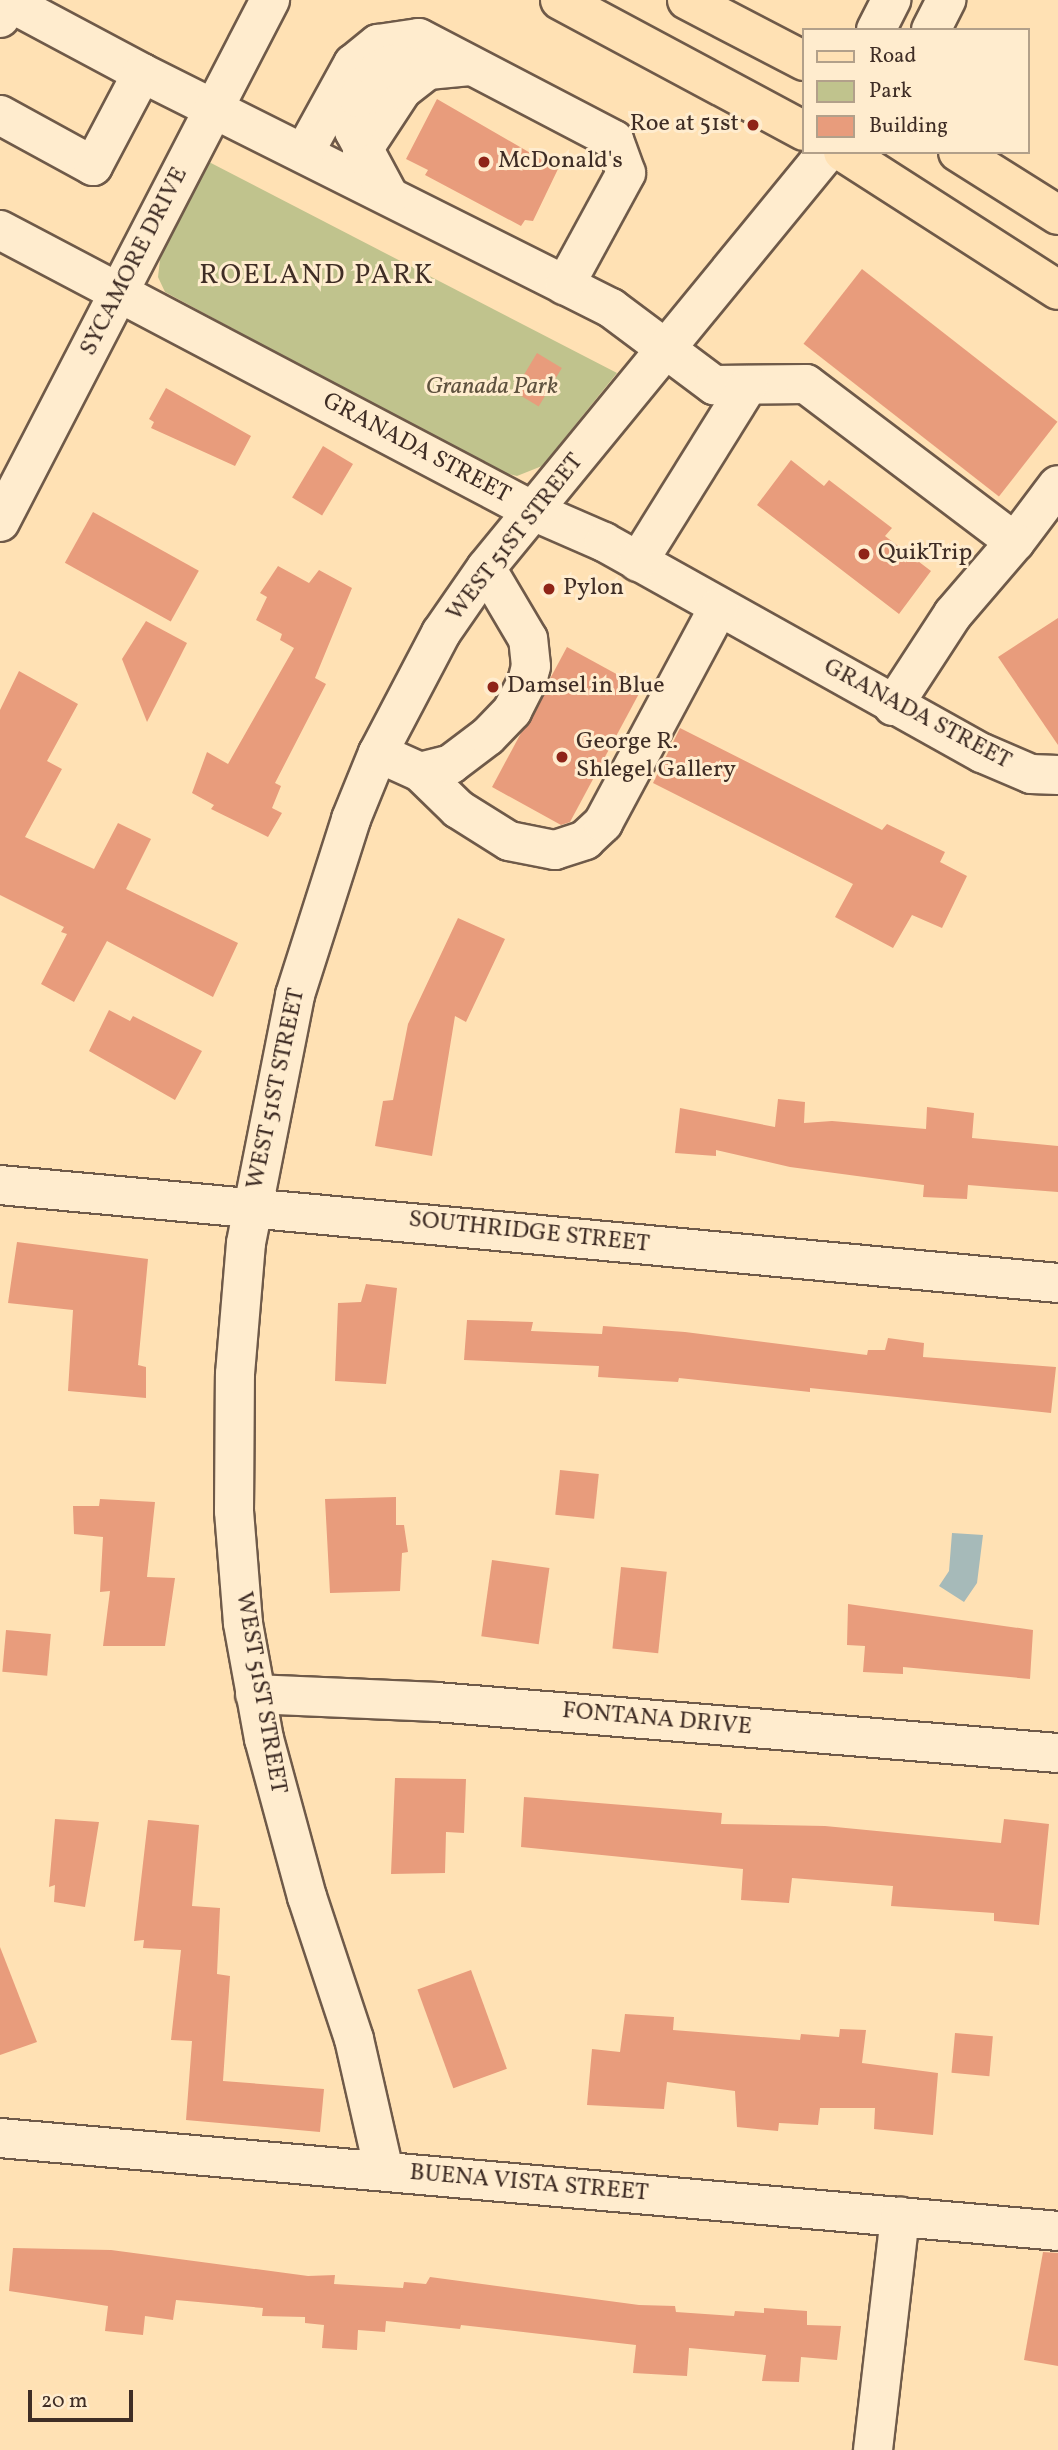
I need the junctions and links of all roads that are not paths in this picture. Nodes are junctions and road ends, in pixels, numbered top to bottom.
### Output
1 (270, 0) edge
2 (560, 0) edge
3 (687, 0) edge
4 (891, 0) edge
5 (946, 0) edge
6 (5, 7) edge
7 (877, 28) edge
8 (932, 28) edge
9 (802, 60) edge
10 (472, 66) junction
11 (142, 73) junction
12 (215, 107) junction
13 (0, 115) edge
14 (802, 130) edge
15 (304, 153) junction
16 (825, 154) edge
17 (846, 154) edge
18 (961, 154) edge
19 (389, 196) junction
20 (1058, 215) edge
21 (0, 230) edge
22 (565, 285) junction
23 (1058, 290) edge
24 (120, 293) junction
25 (667, 349) junction
26 (748, 385) junction
27 (1058, 485) edge
28 (535, 512) junction
29 (0, 522) edge
30 (1014, 542) junction
31 (638, 562) junction
32 (486, 568) junction
33 (719, 607) junction
34 (893, 706) junction
35 (378, 753) junction
36 (420, 772) junction
37 (1058, 775) edge
38 (0, 1185) edge
39 (252, 1206) junction
40 (1058, 1283) edge
41 (256, 1694) junction
42 (1058, 1753) edge
43 (0, 2138) edge
44 (384, 2171) junction
45 (900, 2217) junction
46 (1058, 2231) edge
47 (873, 2450) edge

1 - 12 street, SYCAMORE DRIVE
2 - 14 main road
3 - 9 main road
4 - 7 street
5 - 8 street
6 - 11 street
10 - 15 street
10 - 19 street
10 - 22 street
11 - 12 street
11 - 13 street
12 - 15 street
12 - 24 street, SYCAMORE DRIVE
15 - 19 street
16 - 25 street, WEST 51ST STREET
17 - 23 main road
18 - 20 main road
19 - 22 street
21 - 24 street, GRANADA STREET
22 - 25 street
24 - 28 street, GRANADA STREET
24 - 29 street, SYCAMORE DRIVE
25 - 26 street
25 - 28 street, WEST 51ST STREET
26 - 30 street
26 - 31 street
27 - 30 street
28 - 31 street, GRANADA STREET
28 - 32 street, WEST 51ST STREET
30 - 34 street
31 - 33 street, GRANADA STREET
32 - 35 street, WEST 51ST STREET
32 - 36 street
33 - 34 street, GRANADA STREET
33 - 36 street
34 - 37 street, GRANADA STREET
35 - 36 street
35 - 39 street, WEST 51ST STREET
38 - 39 street, SOUTHRIDGE STREET
39 - 40 street, SOUTHRIDGE STREET
39 - 41 street, WEST 51ST STREET
41 - 42 street, FONTANA DRIVE
41 - 44 street, WEST 51ST STREET
43 - 44 street, BUENA VISTA STREET
44 - 45 street, BUENA VISTA STREET
45 - 46 street, BUENA VISTA STREET
45 - 47 street

